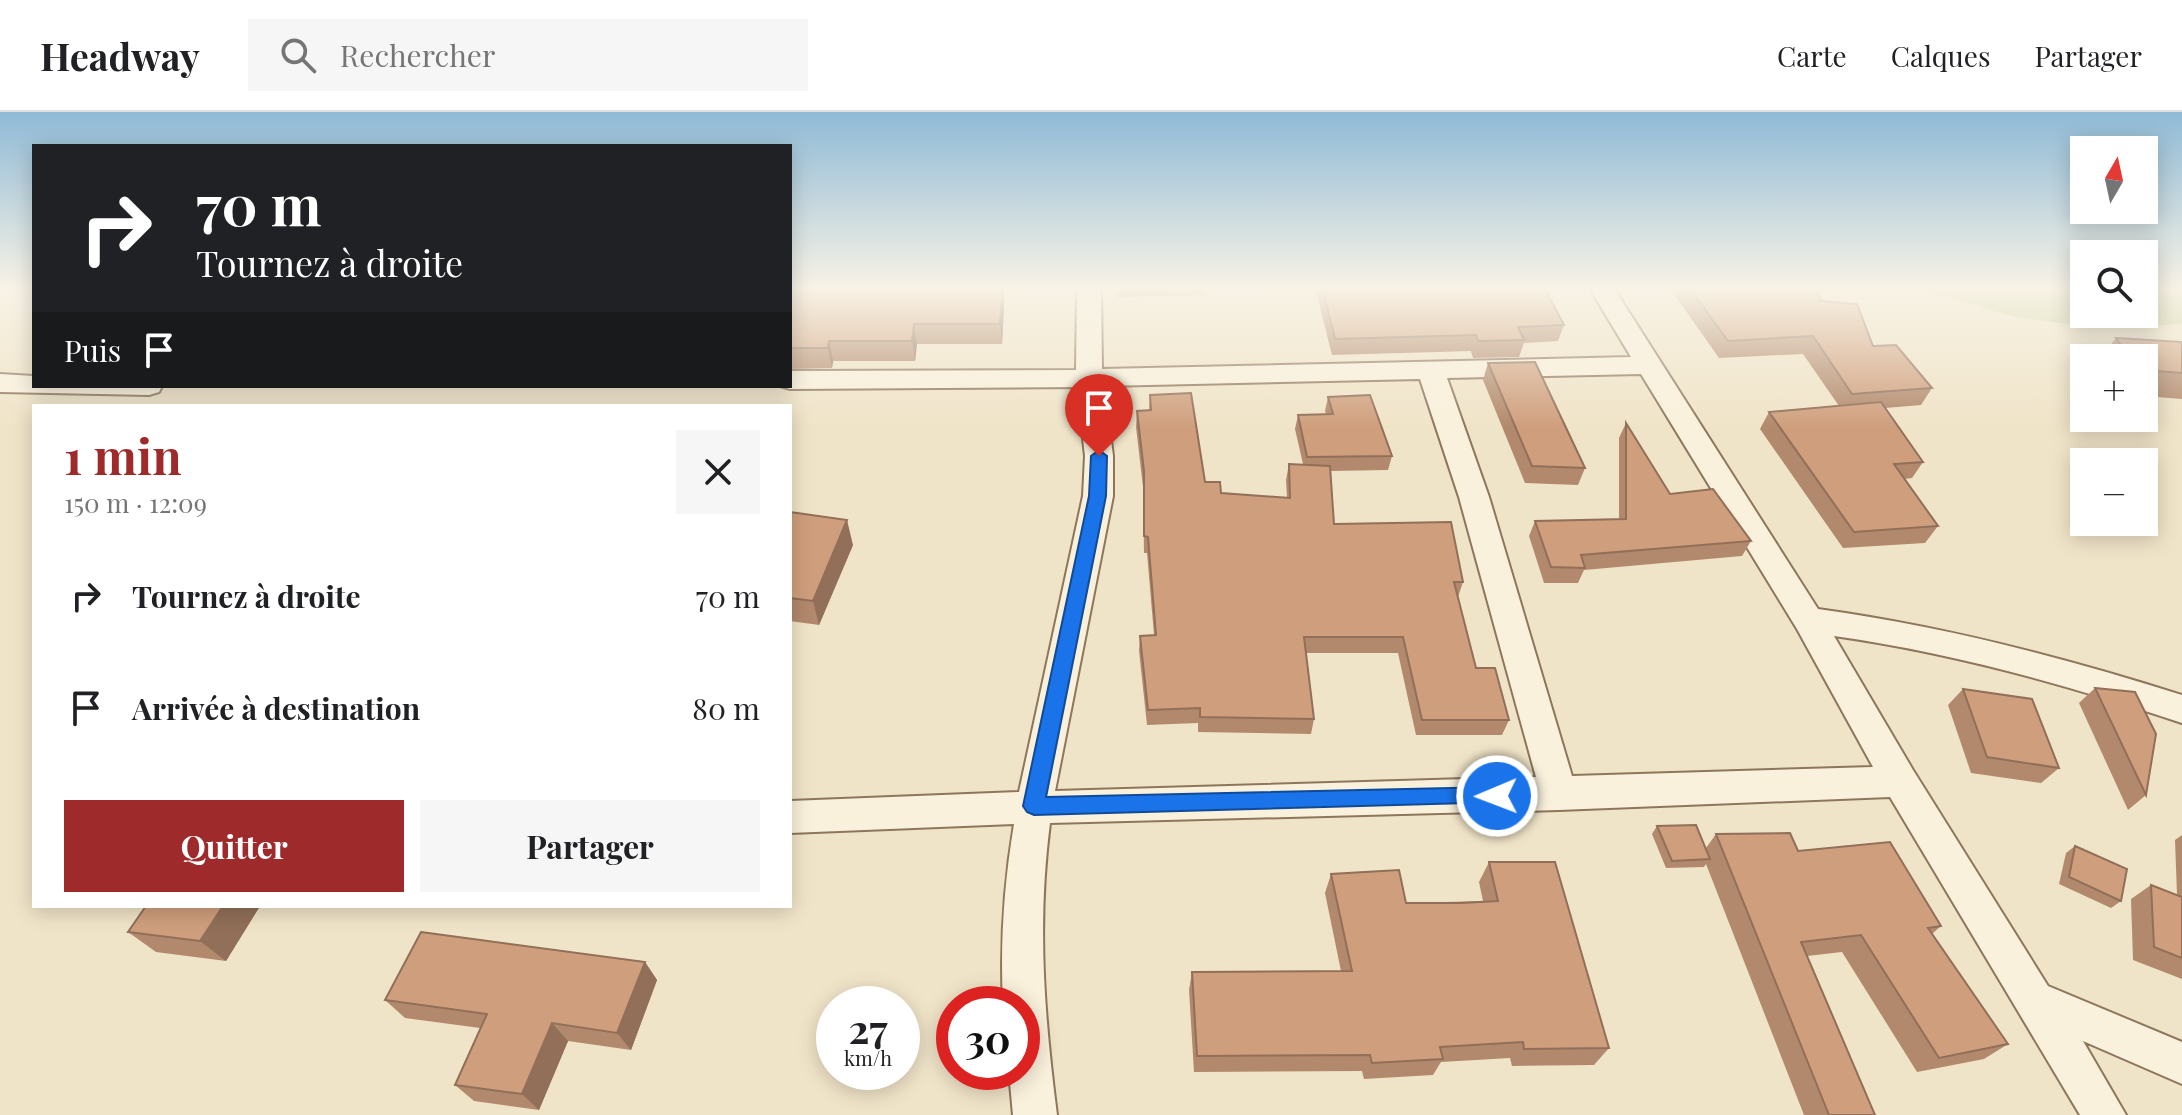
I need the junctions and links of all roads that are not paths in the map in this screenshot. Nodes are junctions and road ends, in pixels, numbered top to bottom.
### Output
1 (1089, 334) edge
2 (1630, 334) edge
3 (1649, 365) junction
4 (1430, 369) junction
5 (1089, 378) junction
6 (792, 380) edge
7 (0, 383) edge
8 (32, 385) edge
9 (1808, 620) junction
10 (2182, 709) edge
11 (1900, 781) junction
12 (1559, 794) junction
13 (1034, 806) junction
14 (792, 817) edge
15 (2036, 1001) junction
16 (2182, 1063) edge
17 (1035, 1115) edge
18 (2104, 1115) edge

1 - 5 street
2 - 3 street
3 - 4 street
3 - 9 street
4 - 5 street
4 - 12 street
5 - 6 street
5 - 13 street
7 - 8 street
9 - 10 street
9 - 11 street
11 - 12 street
11 - 15 street
12 - 13 street
13 - 14 street
13 - 17 street
15 - 16 street
15 - 18 street

